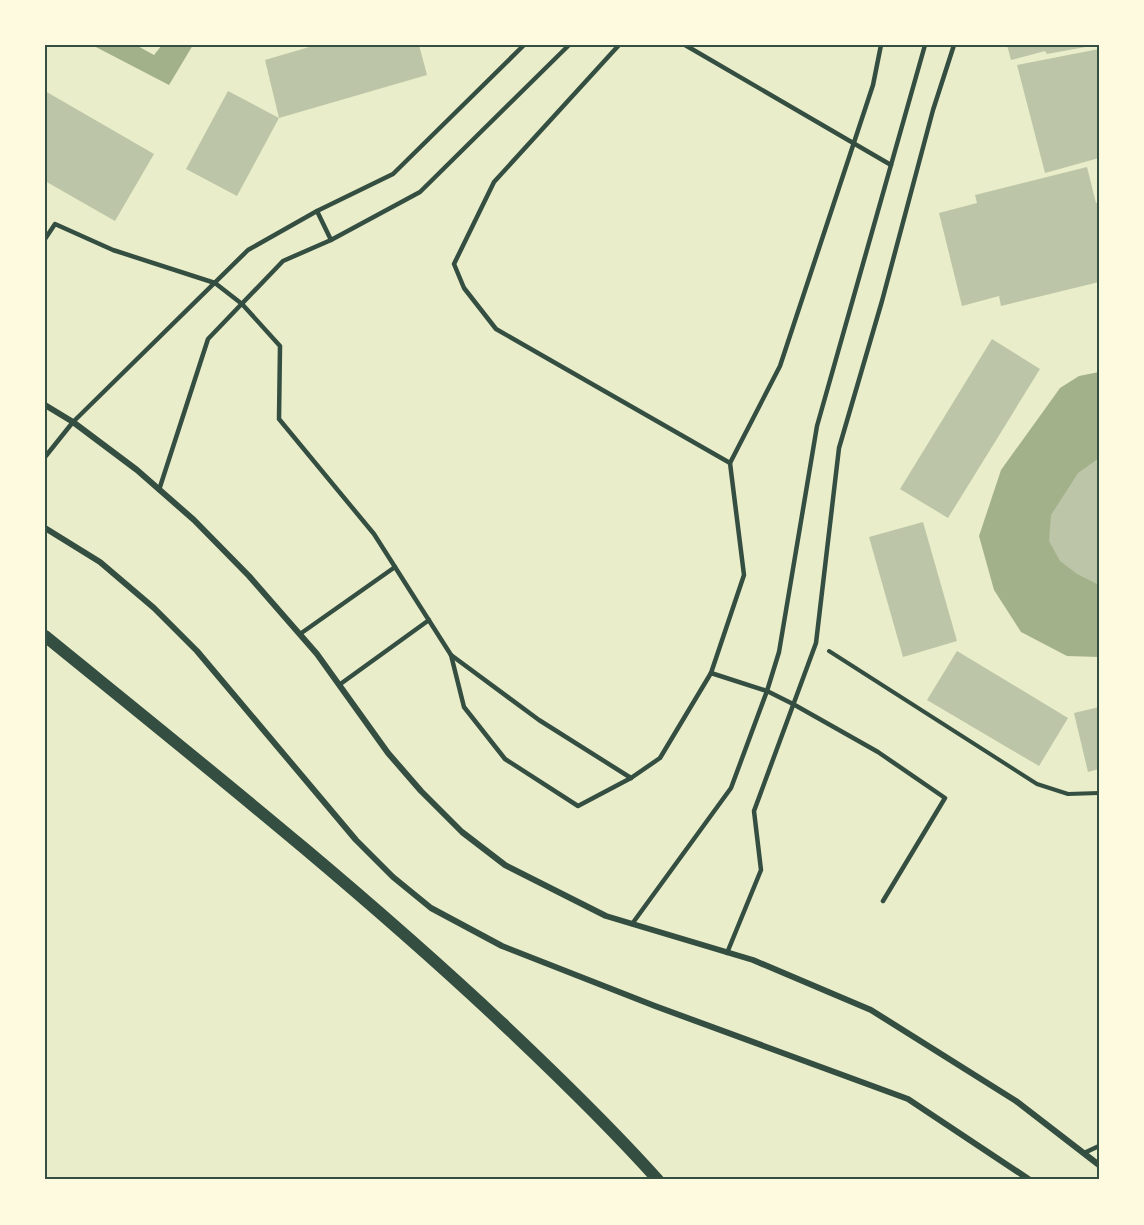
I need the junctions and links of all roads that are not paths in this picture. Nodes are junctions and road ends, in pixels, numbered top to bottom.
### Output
1 (524, 45) edge
2 (569, 45) edge
3 (619, 45) edge
4 (685, 45) edge
5 (881, 45) edge
6 (925, 45) edge
7 (954, 45) edge
8 (891, 165) junction
9 (317, 211) junction
10 (45, 239) edge
11 (331, 240) junction
12 (214, 284) junction
13 (242, 304) junction
14 (45, 405) edge
15 (73, 422) junction
16 (45, 457) edge
17 (730, 464) junction
18 (159, 490) junction
19 (45, 528) edge
20 (395, 567) junction
21 (429, 620) junction
22 (300, 634) junction
23 (45, 636) edge
24 (451, 655) junction
25 (711, 673) junction
26 (339, 685) junction
27 (767, 691) junction
28 (793, 704) junction
29 (631, 778) junction
30 (883, 900) dead end
31 (632, 924) junction
32 (727, 953) junction
33 (1099, 1146) edge
34 (1084, 1153) junction
35 (1099, 1165) edge
36 (658, 1180) edge
37 (1030, 1180) edge

1 - 9 lane
2 - 11 lane
3 - 17 lane
4 - 8 lane
5 - 17 lane
6 - 8 lane
7 - 28 lane
8 - 27 lane
9 - 11 lane
9 - 12 lane
10 - 12 lane
11 - 13 lane
12 - 13 lane
12 - 15 lane
13 - 18 lane
13 - 20 lane
14 - 15 street
15 - 16 lane
15 - 18 street
17 - 25 lane
18 - 22 street
19 - 37 street
20 - 21 lane
20 - 22 lane
21 - 24 lane
21 - 26 lane
22 - 26 street
23 - 36 main road
24 - 29 lane
24 - 29 lane
25 - 27 lane
25 - 29 lane
26 - 31 street
27 - 28 lane
27 - 31 lane
28 - 30 lane
28 - 32 lane
31 - 32 street
32 - 34 street
33 - 34 lane
34 - 35 street

